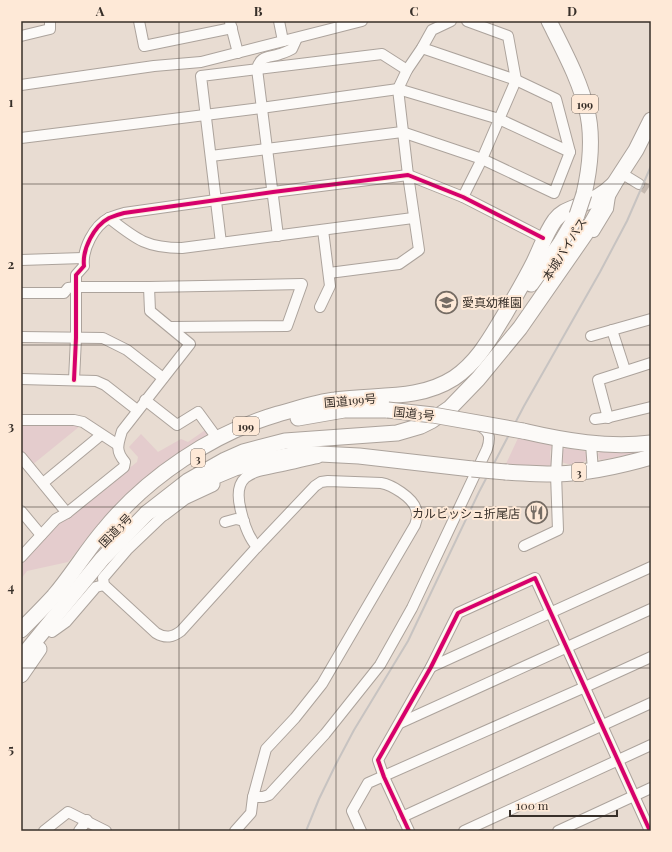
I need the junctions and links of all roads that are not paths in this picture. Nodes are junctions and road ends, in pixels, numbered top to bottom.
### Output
1 (50, 21) edge
2 (139, 21) edge
3 (279, 21) edge
4 (362, 21) edge
5 (451, 21) edge
6 (467, 21) edge
7 (549, 21) edge
8 (560, 21) edge
9 (231, 24) edge
10 (21, 36) edge
11 (297, 38) junction
12 (283, 41) junction
13 (422, 48) junction
14 (238, 53) junction
15 (257, 69) junction
16 (407, 70) junction
17 (516, 80) junction
18 (21, 85) edge
19 (398, 89) junction
20 (261, 108) junction
21 (205, 114) junction
22 (499, 119) junction
23 (651, 120) edge
24 (402, 132) junction
25 (21, 138) edge
26 (266, 150) junction
27 (570, 152) junction
28 (210, 156) junction
29 (482, 159) junction
30 (408, 175) junction
31 (615, 182) junction
32 (639, 184) tunnel mouth
33 (273, 192) junction
34 (463, 197) junction
35 (216, 201) junction
36 (584, 203) junction
37 (109, 218) junction
38 (413, 218) junction
39 (323, 230) junction
40 (278, 236) junction
41 (543, 238) junction
42 (221, 243) junction
43 (83, 258) junction
44 (21, 260) edge
45 (329, 273) junction
46 (77, 287) junction
47 (149, 287) junction
48 (21, 293) edge
49 (320, 306) dead end
50 (651, 320) edge
51 (171, 327) junction
52 (612, 330) junction
53 (591, 336) dead end
54 (21, 337) edge
55 (76, 338) junction
56 (484, 348) junction
57 (651, 363) edge
58 (625, 370) junction
59 (163, 378) junction
60 (21, 379) edge
61 (74, 380) junction
62 (145, 400) junction
63 (651, 407) edge
64 (450, 408) junction
65 (137, 410) junction
66 (608, 418) junction
67 (21, 420) edge
68 (596, 420) dead end
69 (385, 434) junction
70 (101, 435) junction
71 (217, 438) junction
72 (558, 439) junction
73 (651, 443) edge
74 (591, 444) junction
75 (118, 445) junction
76 (21, 457) edge
77 (321, 457) junction
78 (651, 458) edge
79 (401, 461) junction
80 (593, 471) junction
81 (556, 474) junction
82 (218, 475) junction
83 (43, 483) junction
84 (179, 501) junction
85 (21, 511) edge
86 (67, 513) junction
87 (147, 513) junction
88 (244, 521) junction
89 (225, 522) dead end
90 (41, 535) junction
91 (524, 546) dead end
92 (257, 547) junction
93 (21, 557) edge
94 (651, 567) edge
95 (104, 585) junction
96 (55, 595) junction
97 (651, 609) edge
98 (551, 613) junction
99 (21, 630) edge
100 (52, 632) junction
101 (21, 639) edge
102 (567, 648) junction
103 (651, 657) edge
104 (21, 658) edge
105 (431, 667) junction
106 (21, 675) edge
107 (585, 687) junction
108 (651, 703) edge
109 (400, 723) junction
110 (602, 725) junction
111 (651, 746) edge
112 (618, 760) junction
113 (384, 777) junction
114 (651, 788) edge
115 (634, 796) junction
116 (254, 797) junction
117 (402, 817) junction
118 (86, 820) junction
119 (44, 831) edge
120 (79, 831) edge
121 (106, 831) edge
122 (236, 831) edge
123 (361, 831) edge
124 (409, 831) edge
125 (464, 831) edge
126 (558, 831) edge
127 (650, 831) edge

1 - 10 street
2 - 9 street
3 - 12 street
4 - 11 street
5 - 13 street
6 - 17 street
7 - 36 highway, 本城バイパス / 199
8 - 36 highway, 本城バイパス / 199
9 - 14 street
11 - 12 street
11 - 15 street
12 - 14 street
13 - 16 street
13 - 17 street
14 - 18 street
15 - 16 street
15 - 20 street
15 - 21 street
16 - 19 street
17 - 22 street
17 - 27 street
19 - 20 street
19 - 22 street
19 - 24 street
20 - 21 street
20 - 26 street
21 - 25 street
21 - 28 street
22 - 27 street
22 - 29 street
23 - 31 highway, 国道199号 / 199
24 - 26 street
24 - 29 street
24 - 30 street
26 - 28 street
26 - 33 street
27 - 29 street
28 - 35 street
29 - 34 street
30 - 33 street
30 - 34 street
30 - 38 street
31 - 32 street
31 - 36 highway, 国道199号 / 199
31 - 64 highway, 国道199号 / 199
33 - 35 street
33 - 40 street
34 - 41 street
35 - 37 street
35 - 42 street
36 - 41 highway, 国道199号 / 199
36 - 56 highway, 本城バイパス / 199
36 - 64 highway, 本城バイパス / 199
37 - 42 street
37 - 43 street
38 - 39 street
38 - 45 street
39 - 40 street
39 - 45 street
40 - 42 street
41 - 56 highway, 国道199号 / 199
43 - 44 street
43 - 46 street
45 - 49 street
46 - 47 street
46 - 48 street
46 - 55 street
47 - 51 street
47 - 51 street
50 - 52 street
51 - 59 street
52 - 53 street
52 - 58 street
54 - 55 street
55 - 59 street
55 - 61 street
56 - 71 highway, 国道199号 / 199
57 - 58 street
58 - 66 street
59 - 62 street
60 - 61 street
61 - 65 street
62 - 65 street
62 - 71 street
63 - 66 street
64 - 69 highway, 国道199号 / 199
64 - 116 street
65 - 75 street
66 - 68 street
67 - 70 street
69 - 82 highway
69 - 87 highway, 国道199号 / 199
70 - 75 street
70 - 83 street
71 - 96 highway, 国道199号 / 199
72 - 74 highway, 国道3号 / 3
72 - 81 street
72 - 96 highway, 国道3号 / 3, bridge
73 - 74 highway, 国道3号 / 3
74 - 80 street
75 - 86 street
76 - 83 street
77 - 79 highway
77 - 84 highway
77 - 88 street
78 - 80 highway, 国道3号 / 3
79 - 81 highway, 国道3号 / 3, bridge
79 - 82 highway, 国道3号 / 3
80 - 81 highway, 国道3号 / 3
81 - 91 street
82 - 84 highway
82 - 87 highway, 国道3号 / 3
83 - 86 street
84 - 95 street
84 - 100 highway
85 - 90 street
86 - 90 street
87 - 104 highway, 国道3号 / 3
88 - 89 street
88 - 92 street
90 - 93 street
92 - 95 street
92 - 116 street
94 - 98 street
95 - 100 street
96 - 99 highway
96 - 101 highway, 国道3号 / 3
97 - 102 street
98 - 102 street
98 - 105 street
98 - 105 street
100 - 106 highway
102 - 107 street
102 - 109 street
103 - 107 street
105 - 109 street
107 - 110 street
107 - 113 street
108 - 110 street
109 - 113 street
110 - 112 street
110 - 117 street
111 - 112 street
112 - 115 street
112 - 125 street
113 - 117 street
113 - 123 street
114 - 115 street
115 - 126 street
115 - 127 street
116 - 122 street
117 - 124 street
118 - 119 street
118 - 120 street
118 - 121 street

